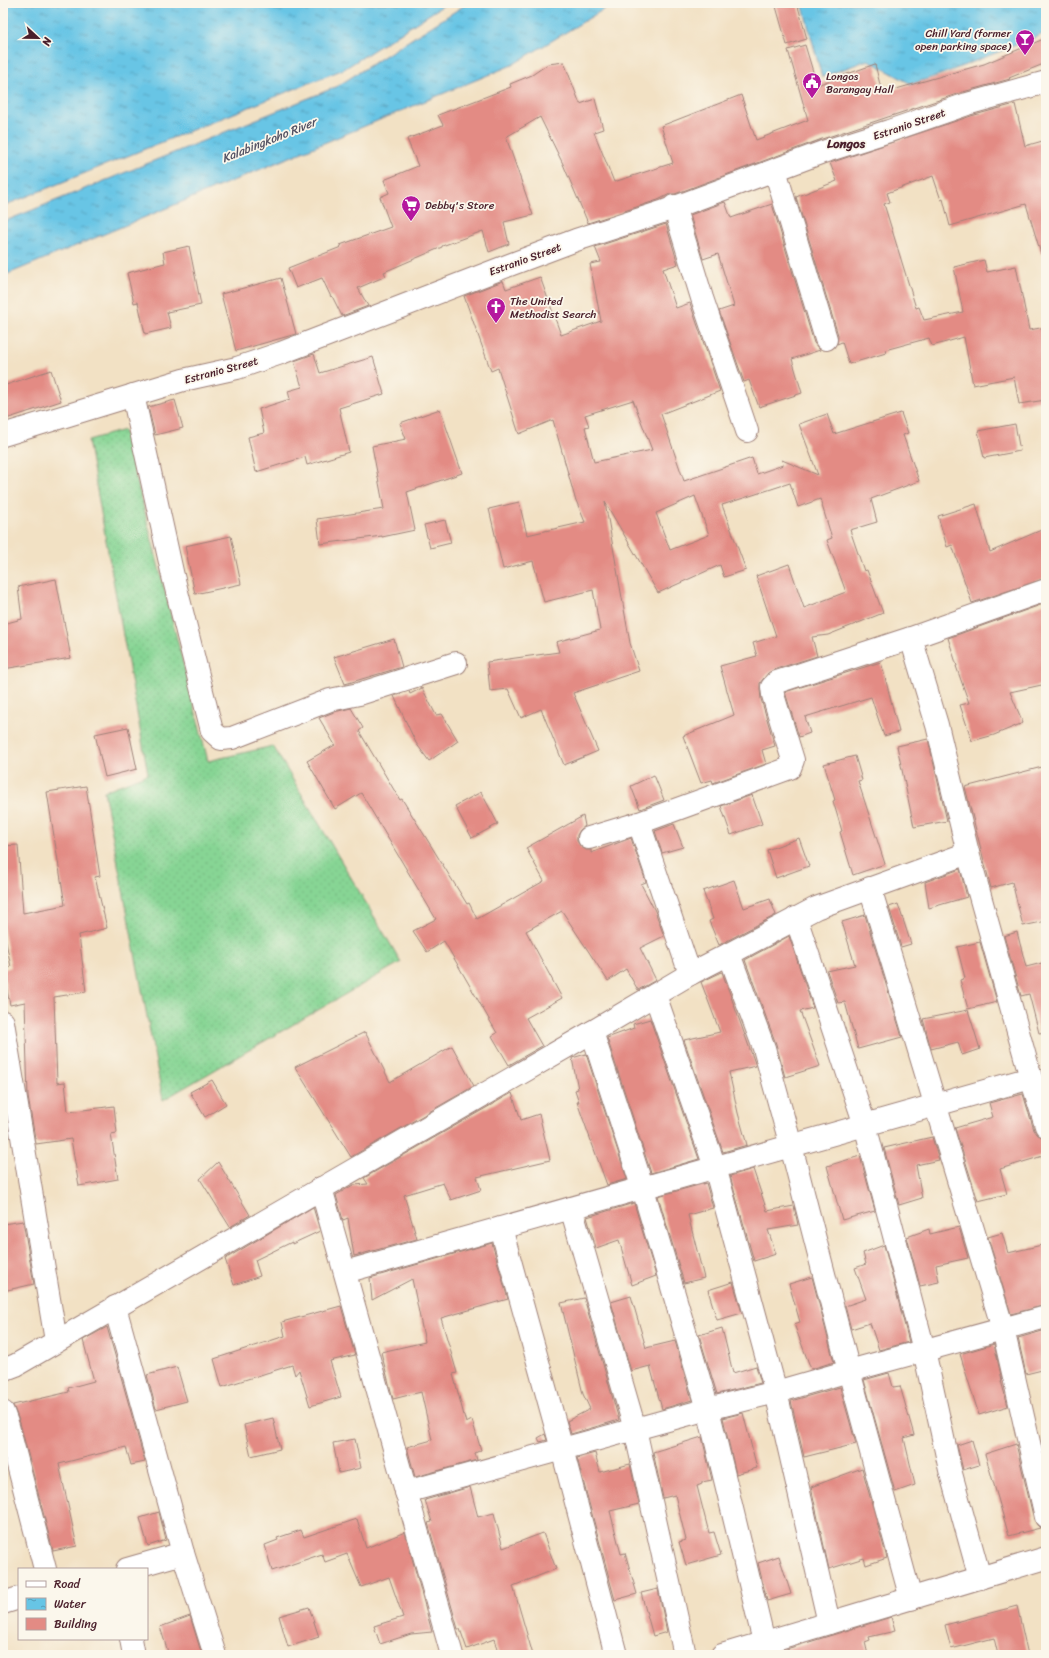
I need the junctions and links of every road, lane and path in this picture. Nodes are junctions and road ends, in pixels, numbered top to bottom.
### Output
1 (1046, 82) edge
2 (775, 170) junction
3 (674, 206) junction
4 (826, 339) dead end
5 (133, 395) junction
6 (747, 431) dead end
7 (3, 435) edge
8 (1046, 590) edge
9 (911, 638) junction
10 (456, 664) dead end
11 (639, 823) junction
12 (589, 838) dead end
13 (968, 852) junction
14 (870, 888) junction
15 (796, 918) junction
16 (729, 954) junction
17 (690, 974) junction
18 (655, 995) junction
19 (3, 1022) edge
20 (592, 1032) junction
21 (1031, 1078) junction
22 (936, 1105) junction
23 (865, 1125) junction
24 (1046, 1126) edge
25 (792, 1146) junction
26 (715, 1167) junction
27 (321, 1188) junction
28 (643, 1189) junction
29 (571, 1208) junction
30 (501, 1228) junction
31 (345, 1272) junction
32 (115, 1307) junction
33 (1046, 1317) edge
34 (1003, 1329) junction
35 (56, 1341) junction
36 (924, 1350) junction
37 (3, 1370) edge
38 (849, 1371) junction
39 (776, 1392) junction
40 (708, 1409) junction
41 (3, 1412) edge
42 (635, 1429) junction
43 (562, 1450) junction
44 (406, 1492) junction
45 (1046, 1517) edge
46 (183, 1554) junction
47 (1046, 1558) edge
48 (45, 1568) edge
49 (131, 1568) edge
50 (980, 1578) junction
51 (18, 1598) edge
52 (911, 1599) junction
53 (3, 1602) edge
54 (829, 1623) junction
55 (131, 1640) edge
56 (764, 1642) junction
57 (134, 1655) edge
58 (215, 1655) edge
59 (452, 1655) edge
60 (616, 1655) edge
61 (685, 1655) edge
62 (722, 1655) edge

1 - 2 street, Estranio Street
2 - 3 street, Estranio Street
2 - 4 street
3 - 5 street, Estranio Street
3 - 6 street
5 - 7 street, Estranio Street
5 - 10 street
8 - 9 street
9 - 11 street
9 - 13 street
11 - 12 street
11 - 17 street
13 - 14 street
13 - 21 street
14 - 15 street
14 - 22 street
15 - 16 street
15 - 23 street
16 - 17 street
16 - 25 street
17 - 18 street
18 - 20 street
18 - 26 street
19 - 35 street
20 - 27 street
20 - 28 street
21 - 22 street
21 - 24 street
22 - 23 street
22 - 34 street
23 - 25 street
23 - 36 street
25 - 26 street
25 - 38 street
26 - 28 street
26 - 39 street
27 - 31 street
27 - 32 street
28 - 29 street
28 - 40 street
29 - 30 street
29 - 42 street
30 - 31 street
30 - 43 street
31 - 44 street
32 - 35 street
32 - 46 street
33 - 34 street
34 - 36 street
34 - 45 street
35 - 37 street
36 - 38 street
36 - 50 street
38 - 39 street
38 - 52 street
39 - 40 street
39 - 54 street
40 - 42 street
40 - 56 street
41 - 48 street
42 - 43 street
42 - 61 street
43 - 44 street
43 - 60 street
44 - 59 street
46 - 49 street
46 - 58 street
47 - 50 street
50 - 52 street
51 - 53 street
52 - 54 street
54 - 56 street
55 - 57 street
56 - 62 street

